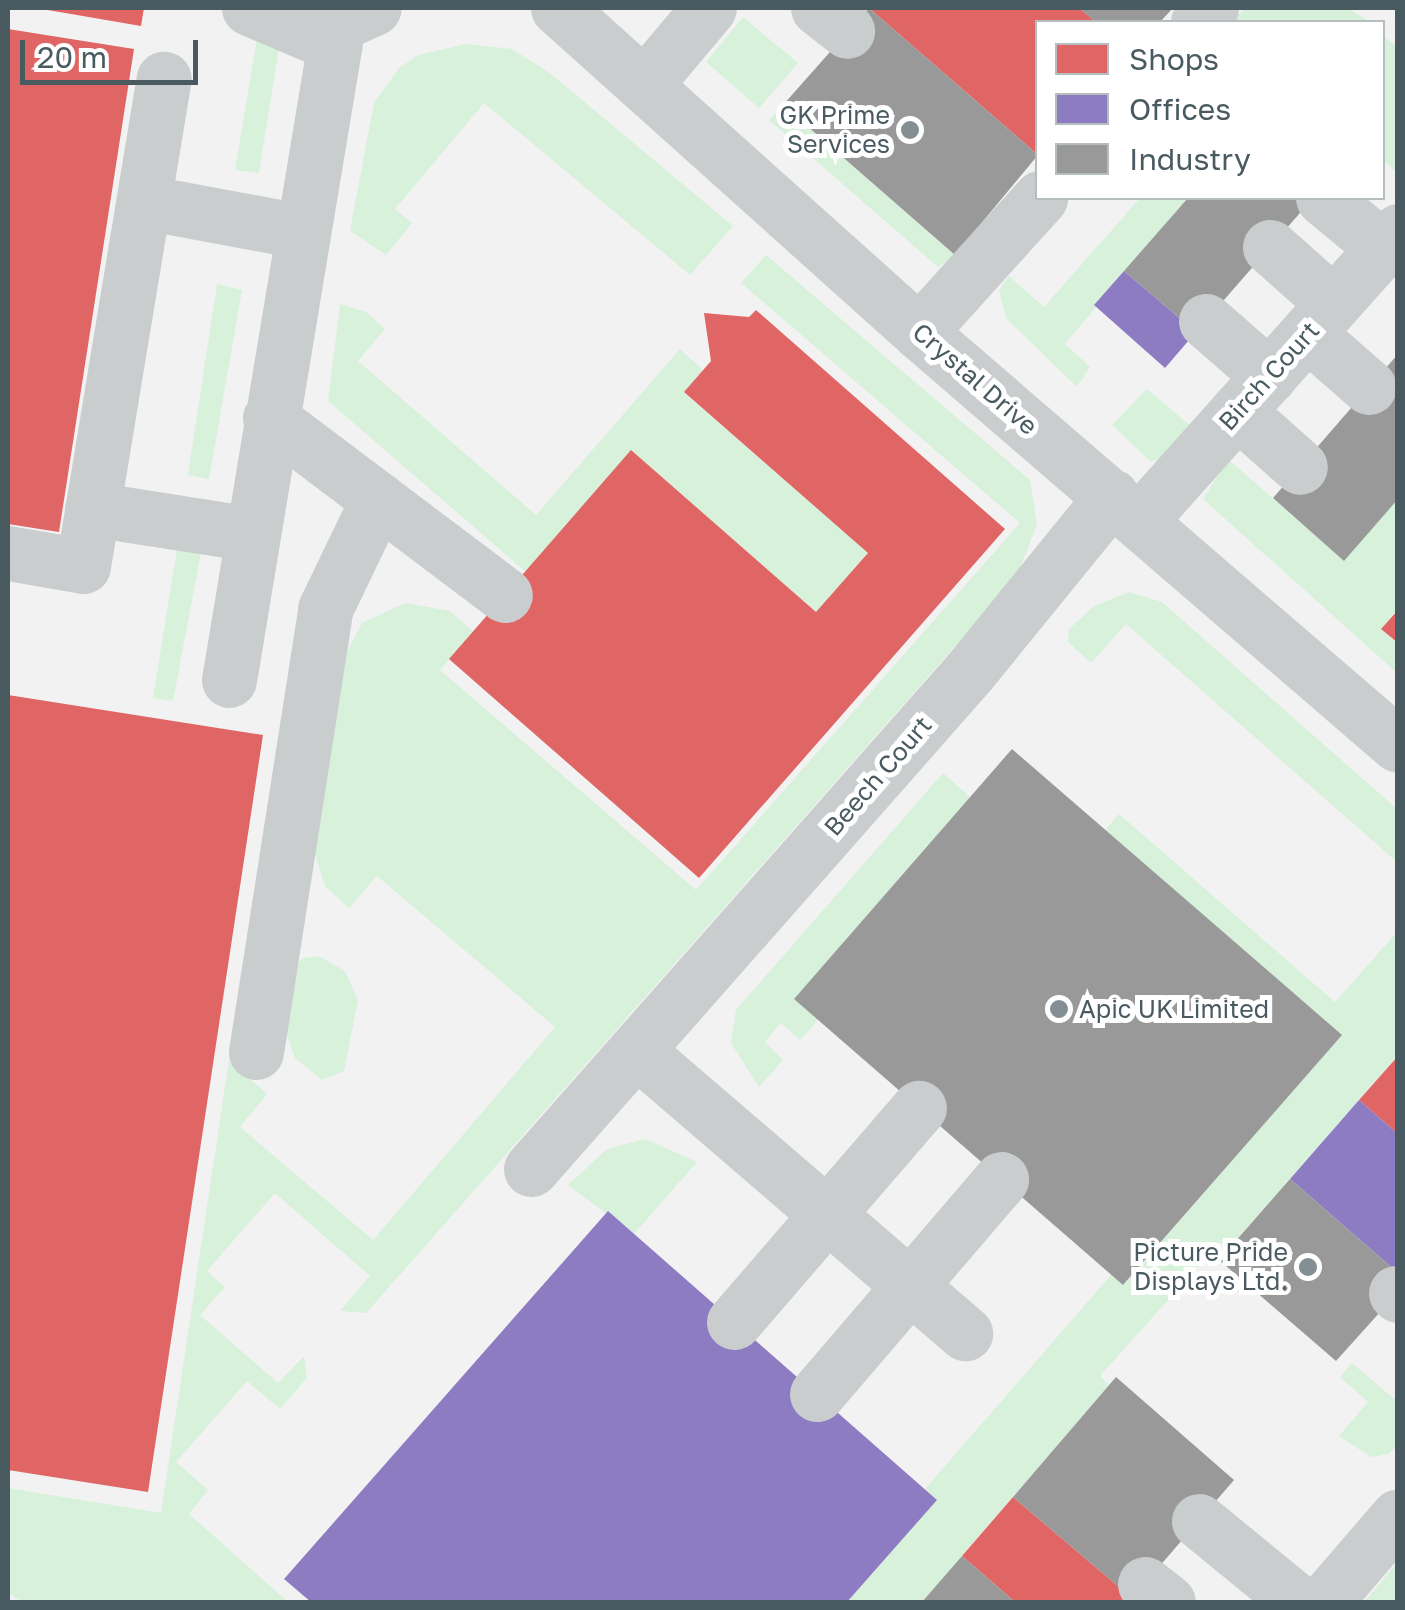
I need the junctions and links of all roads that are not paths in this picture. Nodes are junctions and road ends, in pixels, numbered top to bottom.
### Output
1 (250, 8) edge
2 (558, 8) edge
3 (709, 8) edge
4 (347, 21) edge
5 (164, 79) dead end
6 (646, 84) junction
7 (1038, 200) edge
8 (1327, 200) edge
9 (130, 207) junction
10 (300, 231) junction
11 (1391, 235) edge
12 (1270, 247) dead end
13 (1322, 316) junction
14 (920, 332) junction
15 (1196, 332) dead end
16 (1378, 376) dead end
17 (1253, 393) junction
18 (270, 418) junction
19 (1311, 454) dead end
20 (85, 490) junction
21 (378, 499) junction
22 (1126, 508) junction
23 (252, 534) junction
24 (8, 553) edge
25 (505, 595) dead end
26 (229, 680) dead end
27 (1398, 745) edge
28 (637, 1051) junction
29 (256, 1052) dead end
30 (919, 1108) dead end
31 (531, 1169) dead end
32 (1001, 1180) dead end
33 (826, 1214) junction
34 (909, 1286) junction
35 (734, 1322) dead end
36 (965, 1333) dead end
37 (817, 1394) dead end
38 (1398, 1516) edge
39 (1199, 1520) dead end
40 (1298, 1602) edge
41 (1324, 1602) edge

1 - 4 street
2 - 6 street, Crystal Drive
3 - 6 street
4 - 10 street
5 - 9 street
6 - 14 street, Crystal Drive
7 - 14 street
8 - 11 street
9 - 10 street
9 - 20 street
10 - 18 street
11 - 13 street, Birch Court
12 - 13 street
13 - 16 street
13 - 17 street, Birch Court
14 - 22 street, Crystal Drive
15 - 17 street
17 - 19 street
17 - 22 street, Birch Court
18 - 21 street
18 - 23 street
20 - 23 street
20 - 24 street
21 - 25 street
21 - 29 street
22 - 27 street, Crystal Drive
22 - 28 street, Beech Court
23 - 26 street
28 - 31 street, Beech Court
28 - 33 street
30 - 33 street
32 - 34 street
33 - 34 street
33 - 35 street
34 - 36 street
34 - 37 street
38 - 41 street
39 - 40 street

